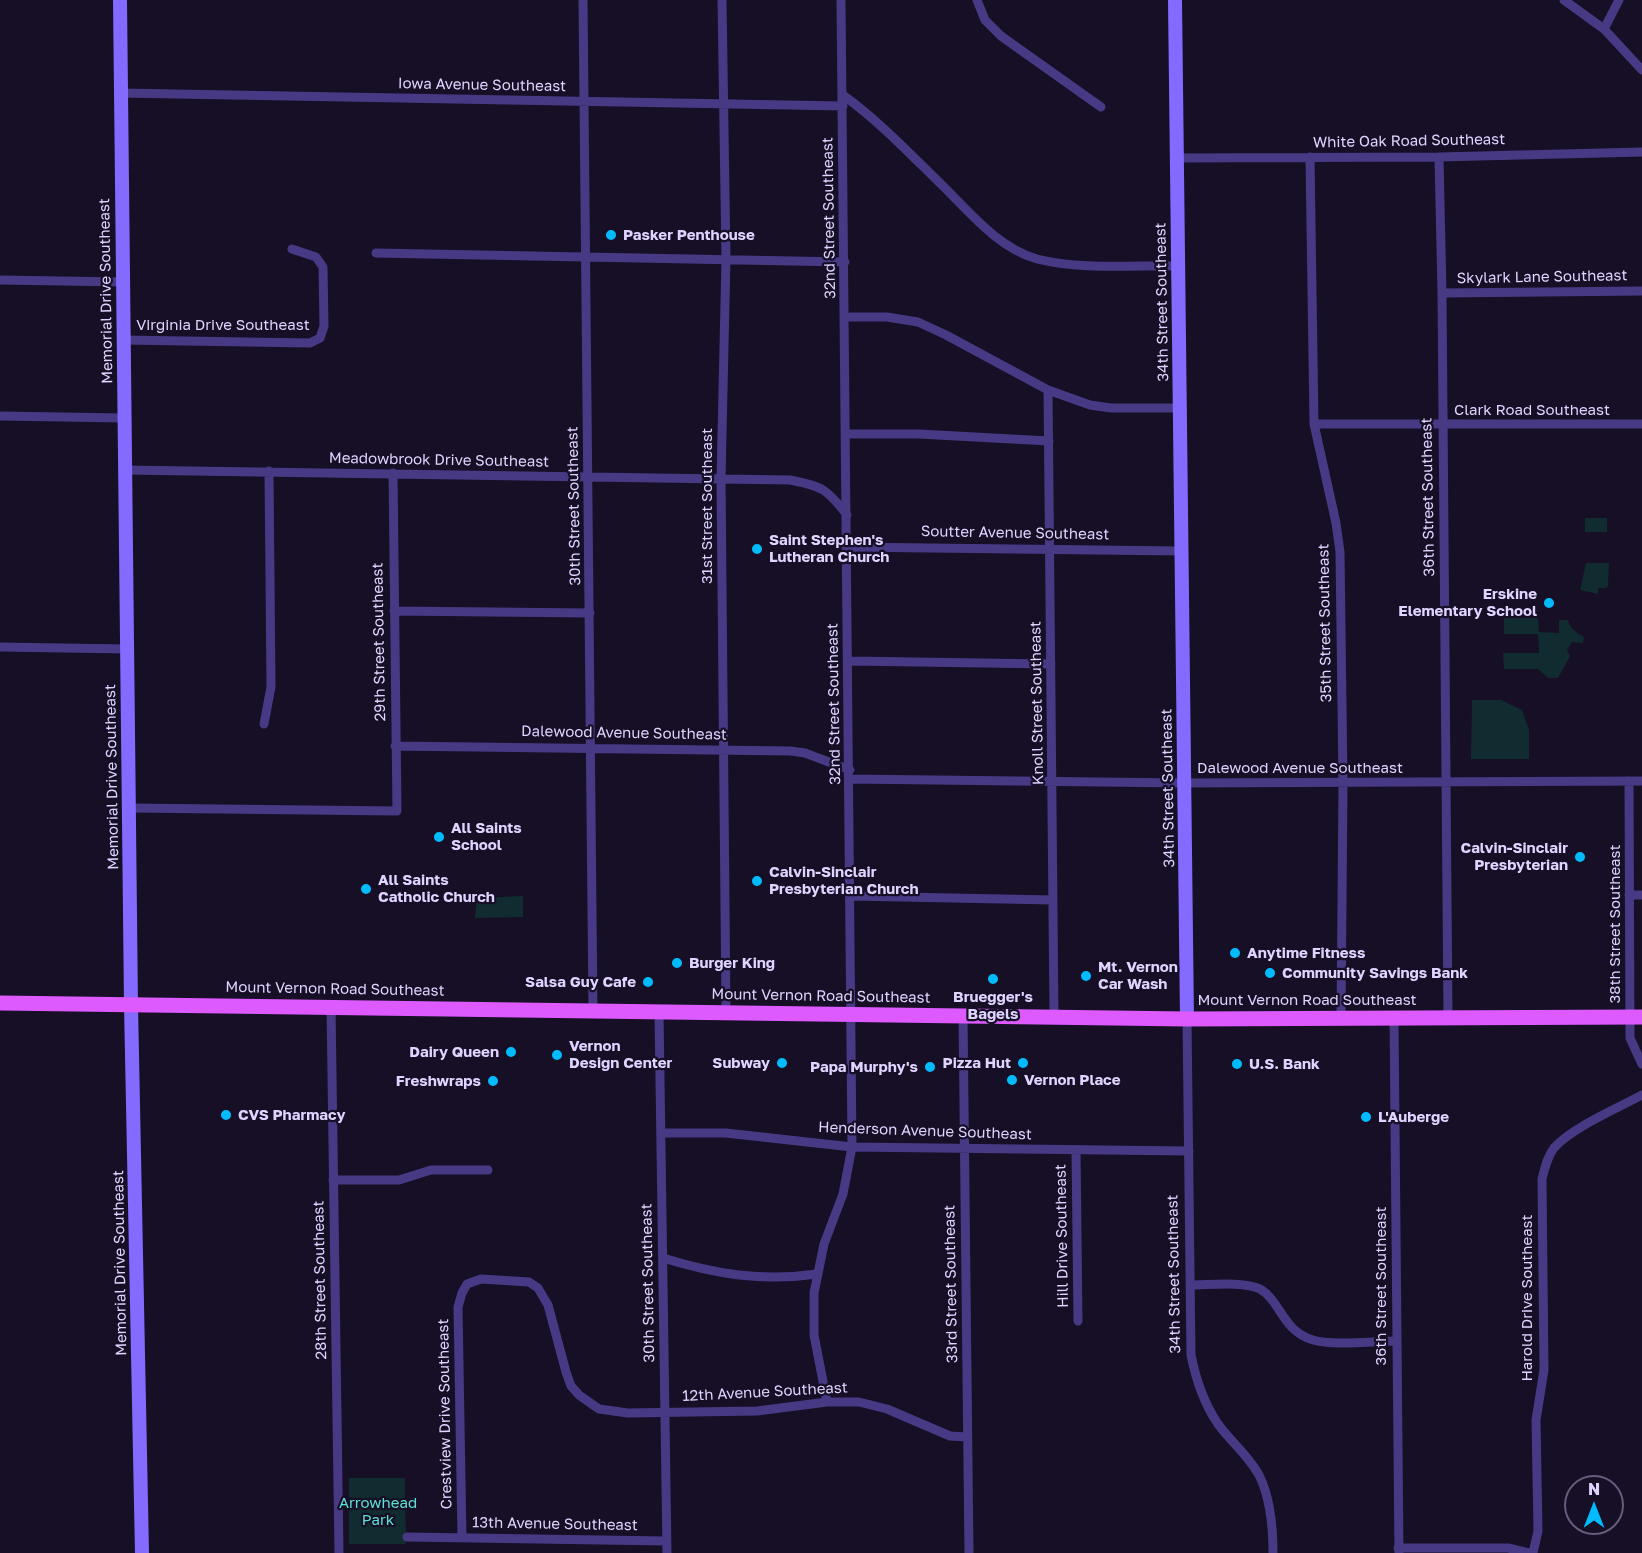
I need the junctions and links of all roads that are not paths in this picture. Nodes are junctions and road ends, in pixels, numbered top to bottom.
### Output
1 (120, 0) edge
2 (583, 0) edge
3 (722, 0) edge
4 (842, 0) edge
5 (977, 0) edge
6 (1175, 0) edge
7 (1564, 0) edge
8 (1619, 0) edge
9 (1604, 29) junction
10 (1642, 70) edge
11 (121, 93) junction
12 (843, 95) junction
13 (585, 102) junction
14 (724, 105) junction
15 (843, 106) junction
16 (1101, 107) dead end
17 (1642, 152) edge
18 (1310, 157) junction
19 (1439, 157) junction
20 (1177, 158) junction
21 (292, 249) dead end
22 (376, 253) dead end
23 (585, 256) junction
24 (726, 259) junction
25 (845, 262) junction
26 (1178, 266) junction
27 (0, 280) edge
28 (123, 282) junction
29 (1642, 291) edge
30 (1442, 293) junction
31 (845, 317) junction
32 (123, 340) junction
33 (1048, 390) junction
34 (1180, 408) junction
35 (0, 416) edge
36 (124, 418) junction
37 (1314, 424) junction
38 (1642, 424) edge
39 (1442, 425) junction
40 (846, 434) junction
41 (1048, 441) junction
42 (125, 470) junction
43 (269, 471) junction
44 (393, 473) junction
45 (589, 478) junction
46 (721, 478) junction
47 (847, 516) junction
48 (847, 547) junction
49 (1050, 548) junction
50 (1181, 551) junction
51 (394, 611) junction
52 (590, 613) junction
53 (0, 647) edge
54 (127, 649) junction
55 (849, 661) junction
56 (1051, 664) junction
57 (264, 724) dead end
58 (395, 746) junction
59 (591, 748) junction
60 (724, 750) junction
61 (850, 775) junction
62 (1053, 781) junction
63 (1629, 781) junction
64 (1642, 781) edge
65 (1446, 782) junction
66 (1184, 783) junction
67 (1342, 783) junction
68 (130, 808) junction
69 (1629, 895) junction
70 (1642, 895) edge
71 (851, 896) junction
72 (1053, 900) junction
73 (0, 1003) edge
74 (131, 1005) junction
75 (331, 1007) junction
76 (593, 1011) junction
77 (659, 1012) junction
78 (726, 1012) junction
79 (852, 1014) junction
80 (963, 1015) junction
81 (1054, 1016) junction
82 (1448, 1017) junction
83 (1636, 1017) edge
84 (1341, 1018) junction
85 (1394, 1018) junction
86 (1187, 1019) junction
87 (1642, 1064) edge
88 (1642, 1095) edge
89 (661, 1133) junction
90 (852, 1147) junction
91 (964, 1148) junction
92 (1076, 1150) junction
93 (1188, 1151) junction
94 (488, 1170) dead end
95 (333, 1180) junction
96 (663, 1258) junction
97 (817, 1274) junction
98 (1191, 1285) junction
99 (1078, 1321) dead end
100 (1396, 1341) junction
101 (827, 1402) junction
102 (665, 1412) junction
103 (968, 1437) junction
104 (407, 1537) dead end
105 (462, 1538) junction
106 (666, 1541) junction
107 (1399, 1550) edge
108 (142, 1553) edge
109 (339, 1553) edge
110 (667, 1553) edge
111 (969, 1553) edge
112 (1273, 1553) edge
113 (1531, 1553) edge

1 - 11 street, Memorial Drive Southeast
2 - 13 street, 30th Street Southeast
3 - 14 street, 31st Street Southeast
4 - 12 street, 32nd Street Southeast
5 - 16 street
6 - 20 street, 34th Street Southeast
7 - 9 street
8 - 9 street
9 - 10 street
11 - 13 street, Iowa Avenue Southeast
11 - 28 street, Memorial Drive Southeast
12 - 15 street, 32nd Street Southeast
12 - 26 street
13 - 14 street, Iowa Avenue Southeast
13 - 23 street, 30th Street Southeast
14 - 15 street, Iowa Avenue Southeast
14 - 24 street, 31st Street Southeast
15 - 25 street, 32nd Street Southeast
17 - 19 street, White Oak Road Southeast
18 - 19 street, White Oak Road Southeast
18 - 20 street, White Oak Road Southeast
18 - 37 street, 35th Street Southeast
19 - 30 street, 36th Street Southeast
20 - 26 street, 34th Street Southeast
21 - 32 street, Virginia Drive Southeast
22 - 23 street
23 - 24 street
23 - 45 street, 30th Street Southeast
24 - 25 street
24 - 46 street, 31st Street Southeast
25 - 31 street, 32nd Street Southeast
26 - 34 street, 34th Street Southeast
27 - 28 street
28 - 32 street, Memorial Drive Southeast
29 - 30 street, Skylark Lane Southeast
30 - 39 street, 36th Street Southeast
31 - 33 street
31 - 40 street, 32nd Street Southeast
32 - 36 street, Memorial Drive Southeast
33 - 34 street
33 - 41 street, Knoll Street Southeast
34 - 50 street, 34th Street Southeast
35 - 36 street
36 - 42 street, Memorial Drive Southeast
37 - 39 street, Clark Road Southeast
37 - 67 street, 35th Street Southeast
38 - 39 street, Clark Road Southeast
39 - 65 street, 36th Street Southeast
40 - 41 street
40 - 47 street, 32nd Street Southeast
41 - 49 street, Knoll Street Southeast
42 - 43 street, Meadowbrook Drive Southeast
42 - 54 street, Memorial Drive Southeast
43 - 44 street, Meadowbrook Drive Southeast
43 - 57 street
44 - 45 street, Meadowbrook Drive Southeast
44 - 51 street, 29th Street Southeast
45 - 46 street, Meadowbrook Drive Southeast
45 - 52 street, 30th Street Southeast
46 - 47 street, Meadowbrook Drive Southeast
46 - 60 street, 31st Street Southeast
47 - 48 street, 32nd Street Southeast
48 - 49 street, Soutter Avenue Southeast
48 - 55 street, 32nd Street Southeast
49 - 50 street, Soutter Avenue Southeast
49 - 56 street, Knoll Street Southeast
50 - 66 street, 34th Street Southeast
51 - 52 street
51 - 58 street, 29th Street Southeast
52 - 59 street, 30th Street Southeast
53 - 54 street
54 - 68 street, Memorial Drive Southeast
55 - 56 street
55 - 61 street, 32nd Street Southeast
56 - 62 street, Knoll Street Southeast
58 - 59 street, Dalewood Avenue Southeast
58 - 68 street, 29th Street Southeast
59 - 60 street, Dalewood Avenue Southeast
59 - 76 street, 30th Street Southeast
60 - 61 street, Dalewood Avenue Southeast
60 - 78 street, 31st Street Southeast
61 - 62 street, Dalewood Avenue Southeast
61 - 71 street, 32nd Street Southeast
62 - 66 street, Dalewood Avenue Southeast
62 - 72 street, Knoll Street Southeast
63 - 64 street, Dalewood Avenue Southeast
63 - 65 street, Dalewood Avenue Southeast
63 - 69 street, 38th Street Southeast
65 - 67 street, Dalewood Avenue Southeast
65 - 82 street, 36th Street Southeast
66 - 67 street, Dalewood Avenue Southeast
66 - 86 street, 34th Street Southeast
67 - 84 street, 35th Street Southeast
68 - 74 street, Memorial Drive Southeast
69 - 70 street
69 - 83 street, 38th Street Southeast
71 - 72 street
71 - 79 street, 32nd Street Southeast
72 - 81 street, Knoll Street Southeast
73 - 74 main road, Mount Vernon Road Southeast
74 - 75 main road, Mount Vernon Road Southeast
74 - 108 street, Memorial Drive Southeast
75 - 76 main road, Mount Vernon Road Southeast
75 - 95 street, 28th Street Southeast
76 - 77 main road, Mount Vernon Road Southeast
77 - 78 main road, Mount Vernon Road Southeast
77 - 89 street, 30th Street Southeast
78 - 79 main road, Mount Vernon Road Southeast
79 - 80 main road, Mount Vernon Road Southeast
79 - 90 street, 32nd Street Southeast
80 - 81 main road, Mount Vernon Road Southeast
80 - 91 street, 33rd Street Southeast
81 - 86 main road, Mount Vernon Road Southeast
82 - 83 main road, Mount Vernon Road Southeast
82 - 85 main road, Mount Vernon Road Southeast
83 - 87 street, 38th Street Southeast
84 - 85 main road, Mount Vernon Road Southeast
84 - 86 main road, Mount Vernon Road Southeast
85 - 100 street, 36th Street Southeast
86 - 93 street, 34th Street Southeast
88 - 113 street, Harold Drive Southeast
89 - 90 street, Henderson Avenue Southeast
89 - 96 street, 30th Street Southeast
90 - 91 street, Henderson Avenue Southeast
90 - 97 street, 32nd Street Southeast
91 - 92 street, Henderson Avenue Southeast
91 - 103 street, 33rd Street Southeast
92 - 93 street, Henderson Avenue Southeast
92 - 99 street, Hill Drive Southeast
93 - 98 street, 34th Street Southeast
94 - 95 street
95 - 109 street, 28th Street Southeast
96 - 97 street
96 - 102 street, 30th Street Southeast
97 - 101 street, 32nd Street Southeast
98 - 100 street
98 - 112 street, 34th Street Southeast
100 - 107 street, 36th Street Southeast
101 - 102 street, 12th Avenue Southeast
101 - 103 street, 12th Avenue Southeast
102 - 105 street, Crestview Drive Southeast
102 - 106 street, 30th Street Southeast
103 - 111 street, 33rd Street Southeast
104 - 105 street, 13th Avenue Southeast
105 - 106 street, 13th Avenue Southeast
106 - 110 street, 30th Street Southeast
107 - 113 street

